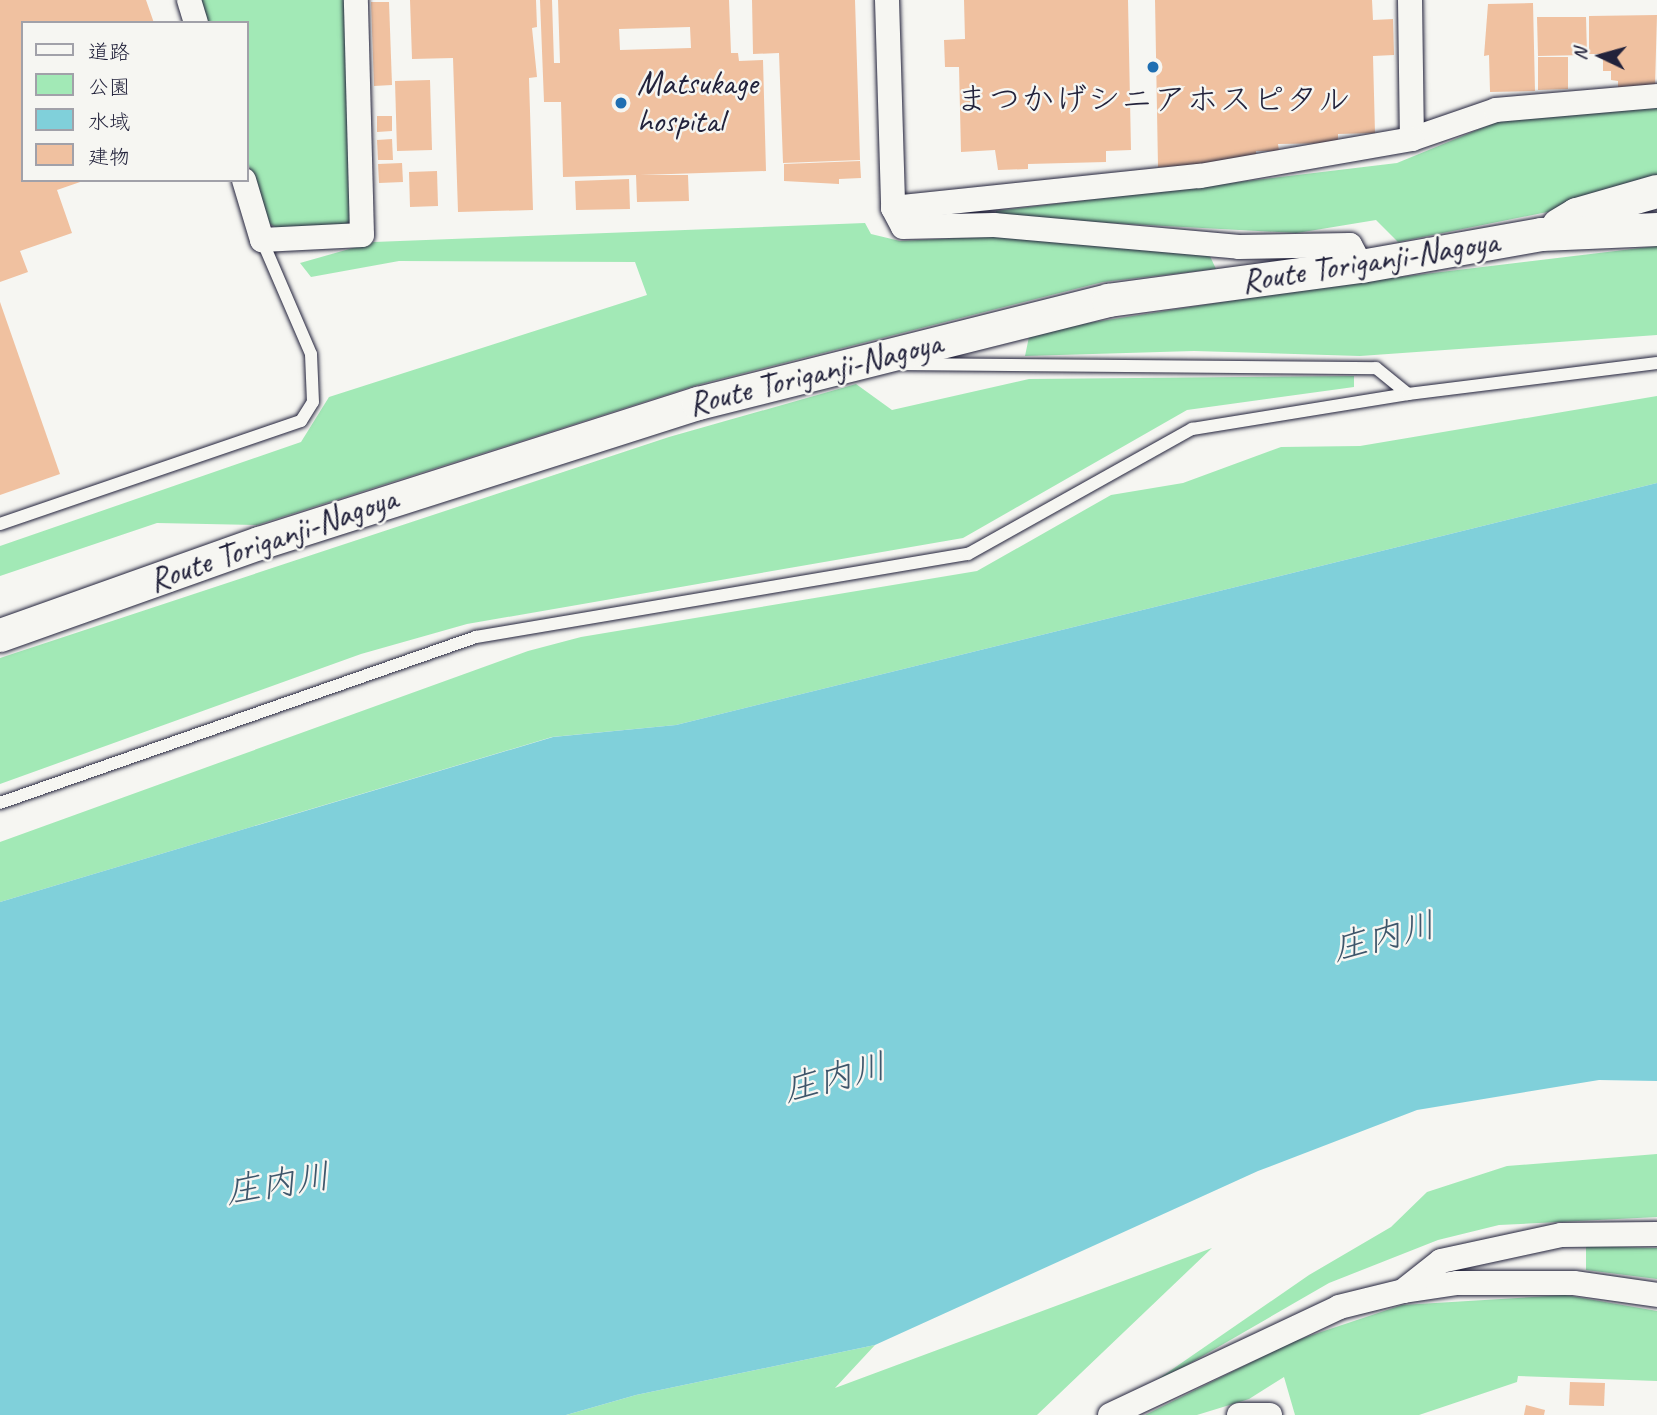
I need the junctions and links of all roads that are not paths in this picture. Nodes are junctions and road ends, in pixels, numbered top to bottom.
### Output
1 (189, 0) edge
2 (356, 0) edge
3 (887, 0) edge
4 (1410, 0) edge
5 (195, 21) edge
6 (1657, 96) edge
7 (1412, 139) junction
8 (245, 182) edge
9 (1657, 191) edge
10 (893, 208) junction
11 (1657, 229) edge
12 (1541, 234) junction
13 (262, 240) junction
14 (1361, 266) junction
15 (1657, 363) edge
16 (848, 364) junction
17 (1408, 394) junction
18 (0, 524) edge
19 (0, 635) edge
20 (0, 803) edge
21 (1657, 1234) edge
22 (1403, 1291) junction
23 (1657, 1295) edge
24 (1110, 1415) edge
25 (1239, 1415) edge
26 (1270, 1415) edge

1 - 5 street
2 - 13 street
3 - 10 street
4 - 7 street
6 - 7 street
7 - 10 street
8 - 13 street
9 - 12 main road
10 - 14 street
11 - 12 main road, Route Toriganji-Nagoya
12 - 14 main road, Route Toriganji-Nagoya
13 - 18 lane
14 - 16 main road, Route Toriganji-Nagoya
15 - 17 lane
16 - 17 lane
16 - 19 main road, Route Toriganji-Nagoya
17 - 20 lane
21 - 22 street
22 - 23 street
22 - 24 street
25 - 26 street

